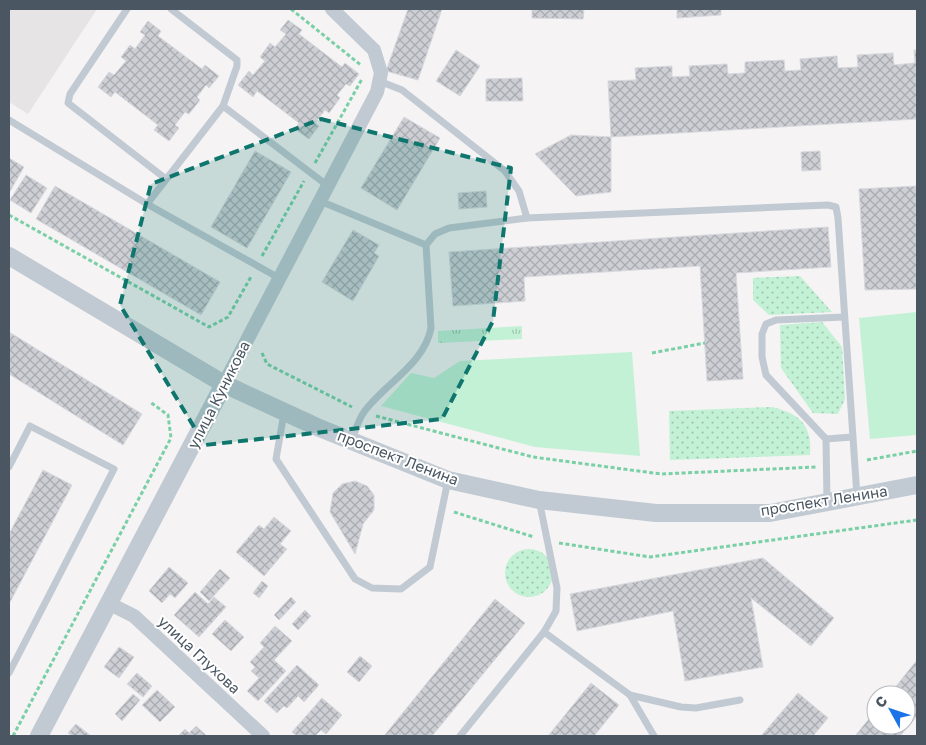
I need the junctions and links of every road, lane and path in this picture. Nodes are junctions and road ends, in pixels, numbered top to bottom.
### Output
1 (127, 9) edge
2 (171, 9) edge
3 (332, 9) edge
4 (379, 81) junction
5 (223, 106) junction
6 (9, 120) edge
7 (166, 179) junction
8 (328, 186) junction
9 (320, 201) junction
10 (147, 204) junction
11 (9, 215) edge
12 (528, 218) junction
13 (426, 245) junction
14 (9, 256) edge
15 (279, 278) junction
16 (844, 316) junction
17 (209, 328) dead end
18 (705, 343) dead end
19 (262, 353) dead end
20 (652, 353) dead end
21 (224, 384) junction
22 (150, 402) dead end
23 (284, 413) junction
24 (363, 413) junction
25 (852, 437) junction
26 (826, 439) junction
27 (352, 442) junction
28 (917, 451) edge
29 (855, 462) junction
30 (9, 467) edge
31 (826, 467) junction
32 (448, 480) junction
33 (917, 485) edge
34 (857, 496) junction
35 (539, 500) junction
36 (827, 502) junction
37 (443, 509) junction
38 (917, 520) edge
39 (547, 541) junction
40 (108, 603) junction
41 (544, 632) junction
42 (9, 673) edge
43 (630, 695) junction
44 (740, 700) dead end
45 (13, 736) edge
46 (40, 736) edge
47 (263, 736) edge
48 (460, 736) edge
49 (654, 736) edge

1 - 7 lane
2 - 5 lane
3 - 4 street, улица Куникова
4 - 8 street, улица Куникова
4 - 12 lane
5 - 7 lane
5 - 8 lane
6 - 10 lane
7 - 10 lane
8 - 9 street, улица Куникова
9 - 13 lane
9 - 15 street, улица Куникова
10 - 15 lane
11 - 17 path
12 - 13 lane
12 - 16 lane
13 - 24 lane
14 - 21 street, проспект Ленина
15 - 21 street, улица Куникова
16 - 25 lane
16 - 26 lane
18 - 20 path
19 - 24 path
21 - 23 street, проспект Ленина
21 - 40 street, улица Куникова
22 - 45 path
23 - 27 street, проспект Ленина
23 - 37 lane
24 - 27 lane
24 - 31 path
25 - 26 lane
25 - 29 lane
26 - 31 lane
27 - 32 street, проспект Ленина
28 - 29 path
29 - 34 lane
30 - 42 lane
31 - 36 lane
32 - 35 street, проспект Ленина
32 - 37 lane
33 - 34 street, проспект Ленина
34 - 36 street, проспект Ленина
35 - 36 street, проспект Ленина
35 - 39 lane
37 - 39 path
38 - 39 path
39 - 41 lane
40 - 46 street, улица Куникова
40 - 47 street, улица Глухова
41 - 43 lane
41 - 48 lane
43 - 44 lane
43 - 49 lane

